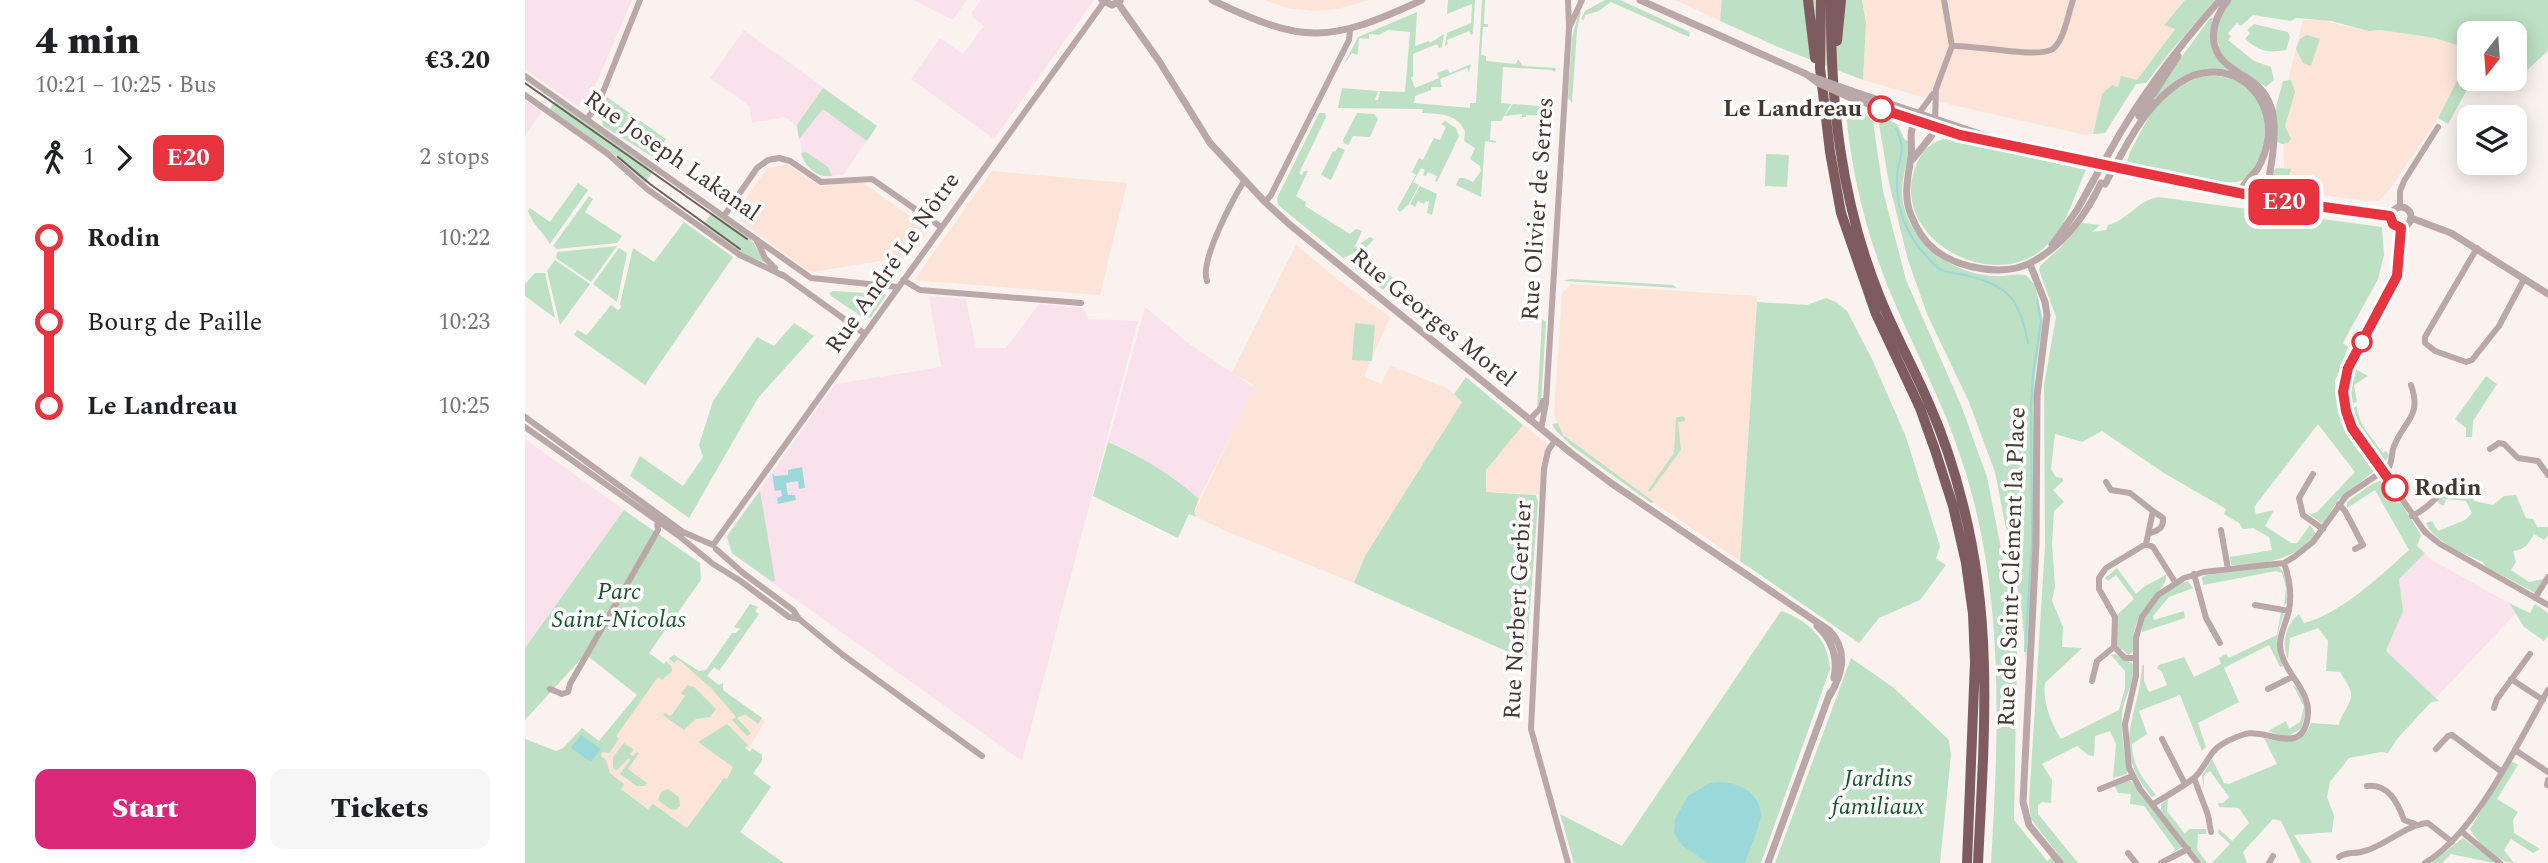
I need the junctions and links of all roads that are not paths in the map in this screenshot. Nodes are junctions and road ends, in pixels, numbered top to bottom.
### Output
1 (640, 0) edge
2 (1212, 0) edge
3 (1422, 0) edge
4 (1568, 0) edge
5 (1582, 0) edge
6 (1640, 0) edge
7 (1808, 0) edge
8 (1821, 0) edge
9 (1831, 0) edge
10 (1841, 0) edge
11 (1944, 0) edge
12 (2073, 0) edge
13 (2220, 0) edge
14 (2228, 0) edge
15 (1103, 1) edge
16 (1119, 1) edge
17 (1569, 28) junction
18 (1350, 30) junction
19 (1952, 46) junction
20 (1826, 68) junction
21 (525, 76) edge
22 (1936, 89) junction
23 (525, 95) edge
24 (1917, 117) junction
25 (587, 119) junction
26 (1935, 123) junction
27 (2438, 127) dead end
28 (2117, 152) junction
29 (1910, 166) junction
30 (1244, 181) junction
31 (2100, 183) junction
32 (2239, 193) junction
33 (2265, 198) junction
34 (1265, 202) junction
35 (2399, 207) junction
36 (724, 216) junction
37 (2390, 216) junction
38 (2411, 218) junction
39 (941, 227) junction
40 (2401, 228) junction
41 (757, 240) junction
42 (2477, 248) junction
43 (2042, 256) junction
44 (2030, 264) junction
45 (786, 277) junction
46 (2524, 279) junction
47 (903, 280) junction
48 (1207, 281) dead end
49 (898, 287) junction
50 (2548, 294) edge
51 (1081, 303) dead end
52 (865, 334) junction
53 (2410, 385) dead end
54 (1545, 392) junction
55 (525, 417) edge
56 (1529, 420) junction
57 (525, 428) edge
58 (1541, 429) junction
59 (1555, 440) junction
60 (2490, 449) dead end
61 (2383, 471) junction
62 (2313, 474) dead end
63 (2548, 475) edge
64 (2106, 482) dead end
65 (2472, 488) dead end
66 (2339, 504) junction
67 (2153, 511) junction
68 (2413, 516) junction
69 (657, 521) junction
70 (2323, 529) junction
71 (2221, 530) dead end
72 (2148, 534) junction
73 (2146, 544) junction
74 (713, 546) junction
75 (2355, 549) dead end
76 (705, 557) junction
77 (2284, 562) junction
78 (2228, 569) junction
79 (2195, 575) junction
80 (2548, 577) edge
81 (2175, 582) junction
82 (2535, 598) junction
83 (2255, 605) dead end
84 (2548, 605) edge
85 (2289, 611) junction
86 (799, 619) junction
87 (2220, 643) dead end
88 (2114, 647) junction
89 (2530, 654) dead end
90 (2136, 658) junction
91 (2292, 677) junction
92 (2511, 679) junction
93 (2092, 681) dead end
94 (550, 689) dead end
95 (2268, 689) dead end
96 (2548, 690) edge
97 (2543, 700) junction
98 (2494, 708) dead end
99 (2162, 739) dead end
100 (2436, 749) dead end
101 (2515, 750) junction
102 (982, 756) dead end
103 (2501, 772) junction
104 (2548, 772) edge
105 (2132, 776) junction
106 (2194, 778) junction
107 (2185, 784) junction
108 (2367, 786) dead end
109 (2100, 789) dead end
110 (2153, 804) junction
111 (2415, 824) junction
112 (2211, 832) dead end
113 (2462, 832) junction
114 (2452, 842) junction
115 (2188, 849) junction
116 (2128, 853) dead end
117 (2339, 857) dead end
118 (1568, 863) edge
119 (1768, 863) edge
120 (1967, 863) edge
121 (1978, 863) edge
122 (2060, 863) edge
123 (2136, 863) edge
124 (2161, 863) edge
125 (2198, 863) edge
126 (2424, 863) edge
127 (2500, 863) edge

1 - 25 street
2 - 18 street
3 - 18 street
4 - 17 street, Rue Olivier de Serres
5 - 17 street, Rue Olivier de Serres
6 - 24 street, bridge
7 - 20 highway
8 - 20 highway
9 - 20 highway
10 - 20 highway
11 - 19 street
12 - 19 street
13 - 28 street
14 - 33 street
15 - 16 street
15 - 39 street, Rue André Le Nôtre
16 - 30 street, Rue Georges Morel
17 - 54 street, Rue Olivier de Serres
18 - 34 street
19 - 22 street
20 - 120 highway
20 - 121 highway
21 - 25 street, Rue Joseph Lakanal
22 - 24 street
22 - 26 street
23 - 45 street, Rue Joseph Lakanal
24 - 26 street
24 - 29 street
25 - 36 street, Rue Joseph Lakanal
26 - 29 street
26 - 32 street
27 - 35 street
28 - 31 street, bridge
28 - 31 street, bridge
28 - 32 street
29 - 44 street
30 - 34 street, Rue Georges Morel
30 - 48 street
31 - 43 street
31 - 43 street
32 - 33 street
33 - 37 street
34 - 56 street, Rue Georges Morel
35 - 37 street
35 - 38 street
36 - 39 street
36 - 41 street, Rue Joseph Lakanal
37 - 40 street
38 - 40 street
38 - 42 street
39 - 47 street, Rue André Le Nôtre
40 - 61 street
41 - 45 street, Rue Joseph Lakanal
41 - 49 street
42 - 46 street
42 - 46 street
43 - 44 street
44 - 122 street, Rue de Saint-Clément la Place
45 - 52 street, Rue Joseph Lakanal
46 - 50 street
47 - 49 street, Rue André Le Nôtre
47 - 51 street
49 - 52 street, Rue André Le Nôtre
52 - 74 street, Rue André Le Nôtre
53 - 61 street
54 - 56 street, Rue Olivier de Serres
54 - 58 street, Rue Olivier de Serres
55 - 74 street
56 - 58 street, Rue Georges Morel
57 - 69 street
58 - 59 street, Rue Georges Morel
59 - 118 street, Rue Norbert Gerbier
59 - 119 street, Rue Georges Morel
60 - 63 street
61 - 66 street
61 - 68 street
62 - 70 street
64 - 67 street
65 - 68 street
66 - 70 street
66 - 75 street
67 - 72 street
67 - 72 street
68 - 82 street
69 - 76 street
69 - 94 street
70 - 77 street
71 - 78 street
72 - 73 street
73 - 81 street
73 - 88 street
74 - 76 street
74 - 76 street
74 - 86 street
76 - 86 street
77 - 78 street
77 - 85 street
78 - 79 street
79 - 81 street
79 - 87 street
80 - 82 street
81 - 90 street
82 - 84 street
83 - 85 street
85 - 91 street
86 - 102 street
88 - 90 street
88 - 93 street
89 - 92 street
90 - 105 street
91 - 95 street
91 - 106 street
92 - 97 street
92 - 98 street
96 - 97 street
97 - 101 street
99 - 107 street
100 - 103 street
101 - 103 street
101 - 104 street
103 - 113 street
105 - 109 street
105 - 110 street
106 - 107 street
106 - 112 street
107 - 110 street
108 - 111 street
110 - 115 street
111 - 114 street
111 - 117 street
113 - 114 street
113 - 127 street
114 - 126 street
115 - 124 street
115 - 125 street
116 - 123 street

